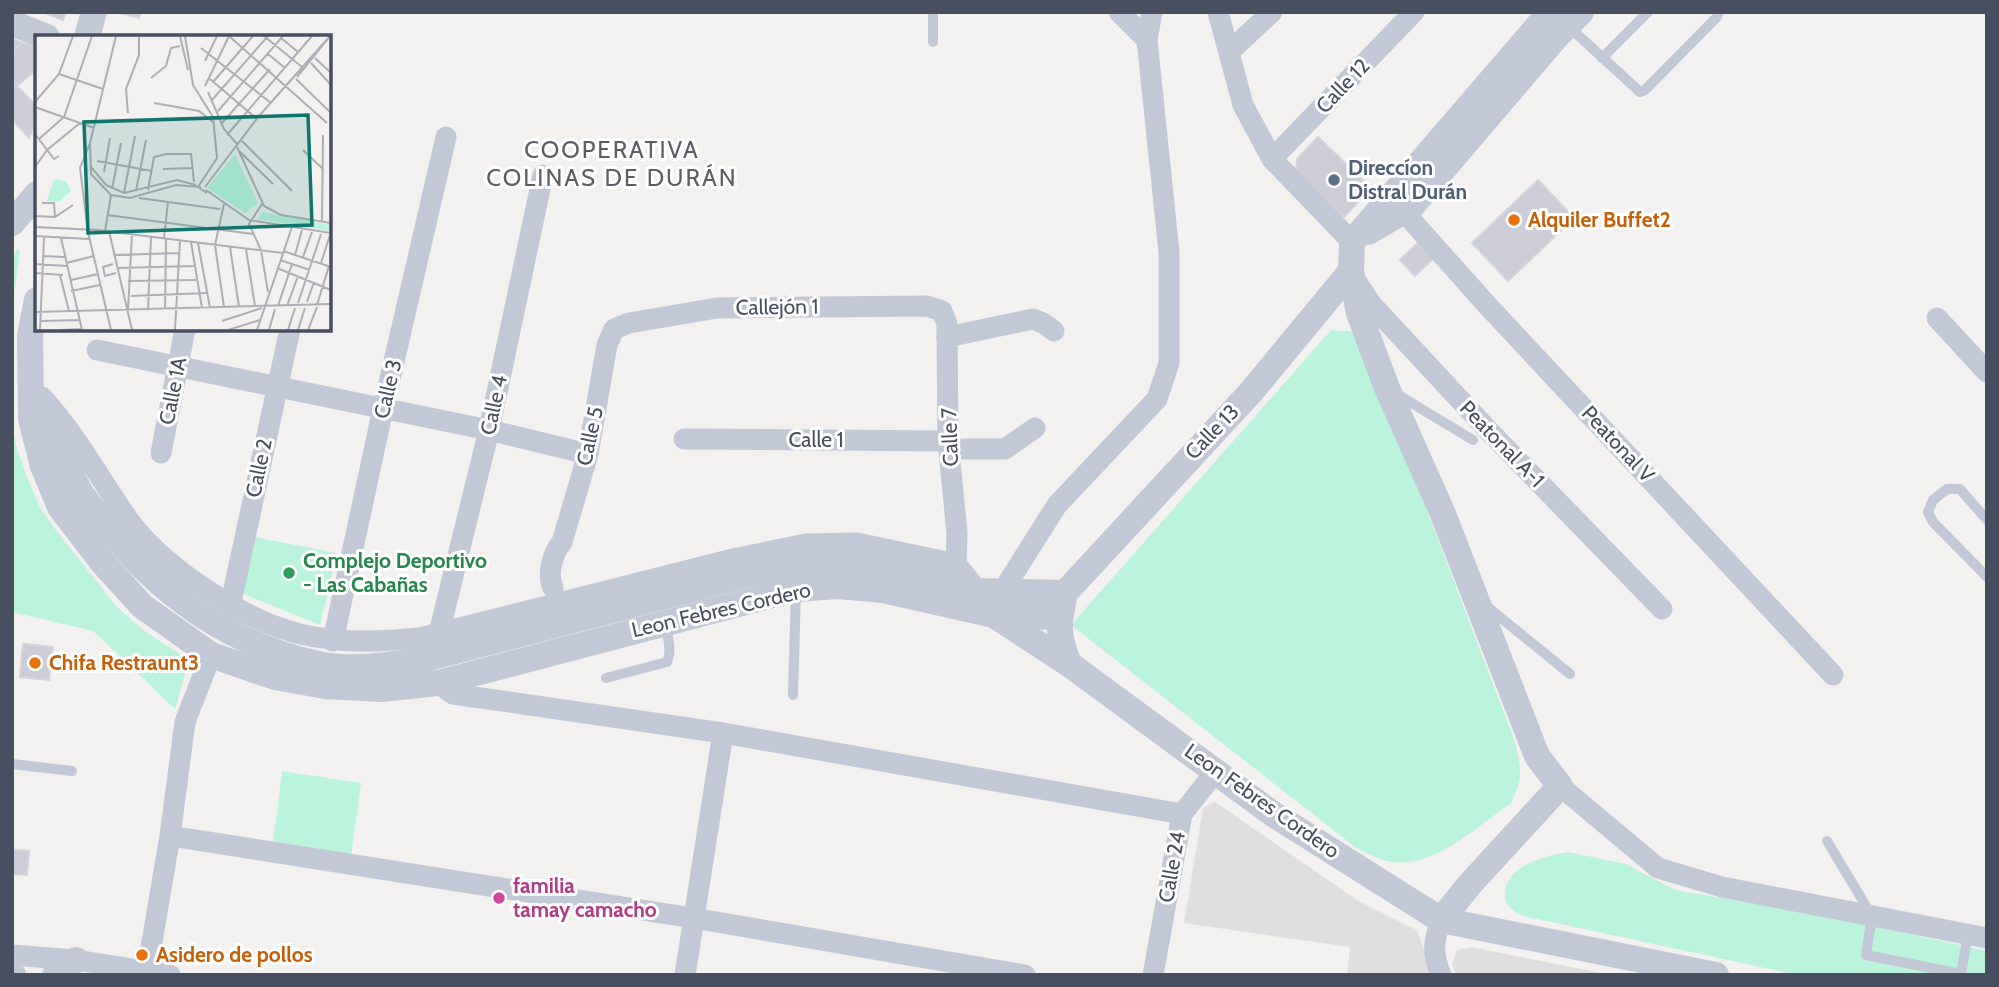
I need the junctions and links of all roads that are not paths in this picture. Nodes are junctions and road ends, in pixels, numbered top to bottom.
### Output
1 (94, 12) edge
2 (933, 12) edge
3 (1119, 12) edge
4 (1152, 12) edge
5 (1218, 12) edge
6 (1272, 12) edge
7 (1414, 12) edge
8 (1648, 12) edge
9 (1719, 12) edge
10 (1554, 17) edge
11 (12, 23) edge
12 (42, 35) edge
13 (88, 35) edge
14 (1147, 40) junction
15 (933, 41) dead end
16 (1229, 52) junction
17 (1602, 58) junction
18 (1473, 118) junction
19 (446, 137) dead end
20 (1272, 159) junction
21 (543, 175) dead end
22 (35, 196) edge
23 (1404, 212) junction
24 (12, 223) edge
25 (1352, 242) junction
26 (1350, 271) junction
27 (35, 310) edge
28 (942, 311) joint
29 (1937, 318) dead end
30 (614, 329) joint
31 (186, 331) edge
32 (290, 331) edge
33 (1054, 331) dead end
34 (947, 337) junction
35 (97, 350) dead end
36 (177, 366) junction
37 (1987, 372) edge
38 (34, 383) junction
39 (277, 386) junction
40 (1387, 388) junction
41 (383, 409) junction
42 (1035, 428) dead end
43 (489, 430) junction
44 (684, 439) dead end
45 (1473, 440) dead end
46 (948, 445) junction
47 (160, 453) dead end
48 (588, 453) junction
49 (55, 467) junction
50 (1987, 520) edge
51 (956, 565) junction
52 (1987, 577) edge
53 (796, 589) junction
54 (1475, 597) junction
55 (991, 599) junction
56 (1063, 605) junction
57 (230, 607) junction
58 (1662, 609) dead end
59 (550, 619) junction
60 (665, 622) junction
61 (439, 633) junction
62 (333, 641) junction
63 (211, 655) junction
64 (1069, 664) junction
65 (1570, 674) dead end
66 (1833, 675) dead end
67 (606, 678) dead end
68 (438, 683) junction
69 (793, 695) dead end
70 (723, 733) junction
71 (12, 764) edge
72 (72, 771) dead end
73 (1216, 771) junction
74 (1560, 786) junction
75 (1182, 814) junction
76 (170, 836) junction
77 (1827, 841) dead end
78 (1872, 916) junction
79 (693, 918) junction
80 (1441, 920) junction
81 (1977, 936) edge
82 (12, 955) edge
83 (65, 968) edge
84 (146, 971) junction
85 (170, 975) edge
86 (685, 975) edge
87 (1025, 975) edge
88 (1153, 975) edge
89 (1441, 975) edge
90 (1716, 975) edge

1 - 13 street
2 - 15 lane
3 - 14 street
4 - 14 street
5 - 16 street
6 - 16 street
7 - 20 street, Calle 12
8 - 17 lane
9 - 17 lane
10 - 17 lane
10 - 18 street
11 - 12 street
14 - 55 street
16 - 20 street
18 - 23 street
18 - 25 street
19 - 41 street, Calle 3
20 - 25 street
21 - 43 street, Calle 4
22 - 24 street
23 - 25 street
23 - 66 street, Peatonal V
25 - 26 street
26 - 40 street
26 - 56 street, Calle 13
26 - 58 street, Peatonal A-1
27 - 38 street, Leon Febres Cordero
28 - 30 street, Callejón 1
28 - 34 street, Calle 7
29 - 37 street
30 - 48 street, Calle 5
31 - 36 street, Calle 1A
32 - 39 street, Calle 2
33 - 34 street
34 - 46 street, Calle 7
35 - 36 street
36 - 39 street
36 - 47 street, Calle 1A
38 - 49 street, Leon Febres Cordero
38 - 57 street
39 - 41 street
39 - 57 street, Calle 2
40 - 45 lane
40 - 54 street
41 - 43 street
41 - 62 street, Calle 3
42 - 46 street, Calle 1
43 - 48 street
43 - 61 street, Calle 4
44 - 46 street, Calle 1
46 - 51 street, Calle 7
48 - 59 street, Calle 5
49 - 59 street, Leon Febres Cordero
49 - 63 street, Leon Febres Cordero
50 - 52 lane
51 - 55 street
51 - 59 street
53 - 55 street, Leon Febres Cordero
53 - 60 street, Leon Febres Cordero
53 - 69 lane
54 - 65 lane
54 - 74 street
55 - 56 street, Leon Febres Cordero
55 - 59 street, Leon Febres Cordero
55 - 64 street, Leon Febres Cordero
56 - 64 street
57 - 62 street
59 - 60 street, Leon Febres Cordero
59 - 61 street
59 - 68 street, Leon Febres Cordero
60 - 67 lane
61 - 62 street
63 - 68 street, Leon Febres Cordero
63 - 76 street
64 - 73 street, Leon Febres Cordero
68 - 70 street
70 - 75 street
70 - 79 street
71 - 72 lane
73 - 75 street, Calle 24
73 - 80 street, Leon Febres Cordero
74 - 78 street
74 - 80 street
75 - 88 street, Calle 24
76 - 79 street
76 - 84 street
77 - 78 lane
78 - 81 street
78 - 81 lane
79 - 86 street
79 - 87 street
80 - 89 street
80 - 90 street, Leon Febres Cordero
82 - 83 street
83 - 84 street
84 - 85 street

